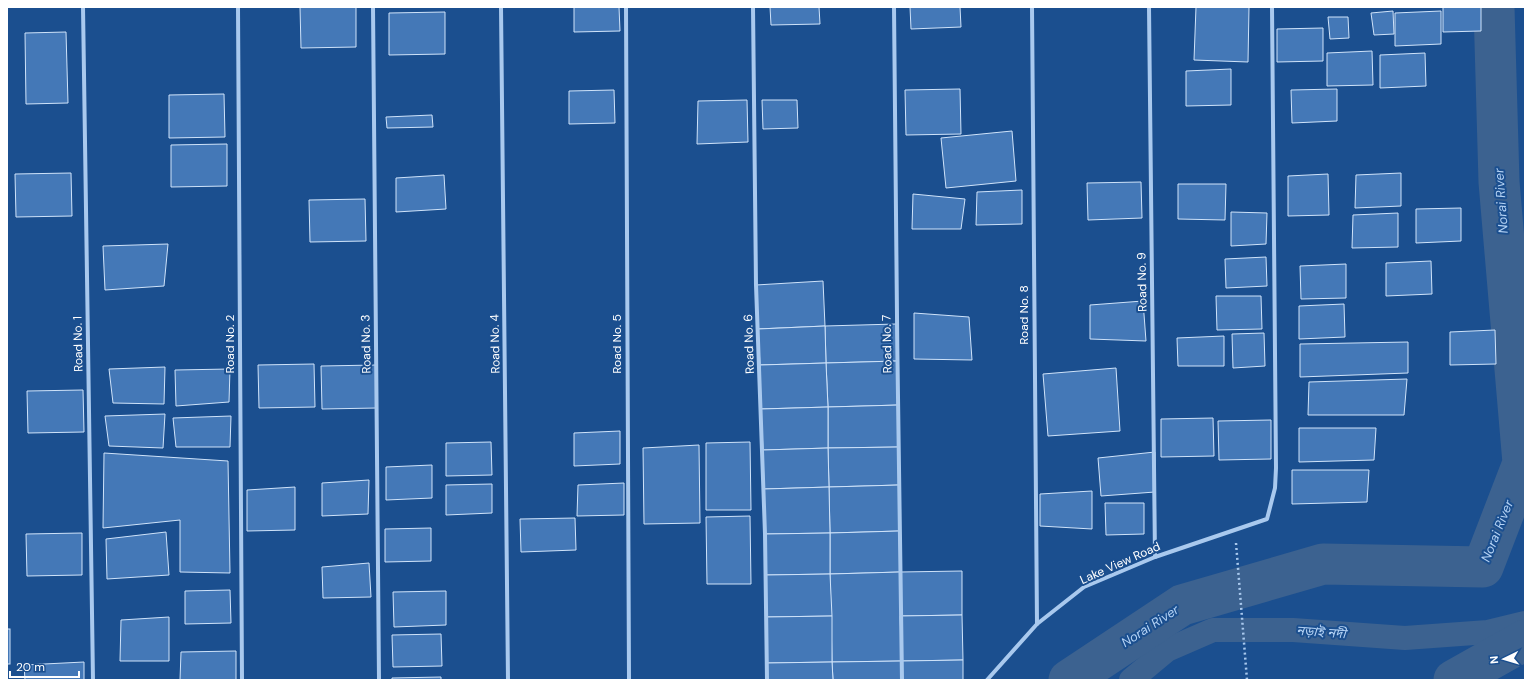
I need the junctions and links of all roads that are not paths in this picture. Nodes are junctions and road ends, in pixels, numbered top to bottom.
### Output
1 (83, 7) edge
2 (238, 7) edge
3 (373, 7) edge
4 (501, 7) edge
5 (626, 7) edge
6 (753, 7) edge
7 (894, 7) edge
8 (1032, 7) edge
9 (1149, 7) edge
10 (1272, 7) edge
11 (1155, 557) junction
12 (1037, 624) junction
13 (92, 680) edge
14 (242, 680) edge
15 (379, 680) edge
16 (508, 680) edge
17 (629, 680) edge
18 (767, 680) edge
19 (902, 680) edge
20 (987, 680) edge

1 - 13 street, Road No. 1
2 - 14 street, Road No. 2
3 - 15 street, Road No. 3
4 - 16 street, Road No. 4
5 - 17 street, Road No. 5
6 - 18 street, Road No. 6
7 - 19 street, Road No. 7
8 - 12 street, Road No. 8
9 - 11 street, Road No. 9
10 - 11 street, Lake View Road
11 - 12 street, Lake View Road
12 - 20 street, Lake View Road

